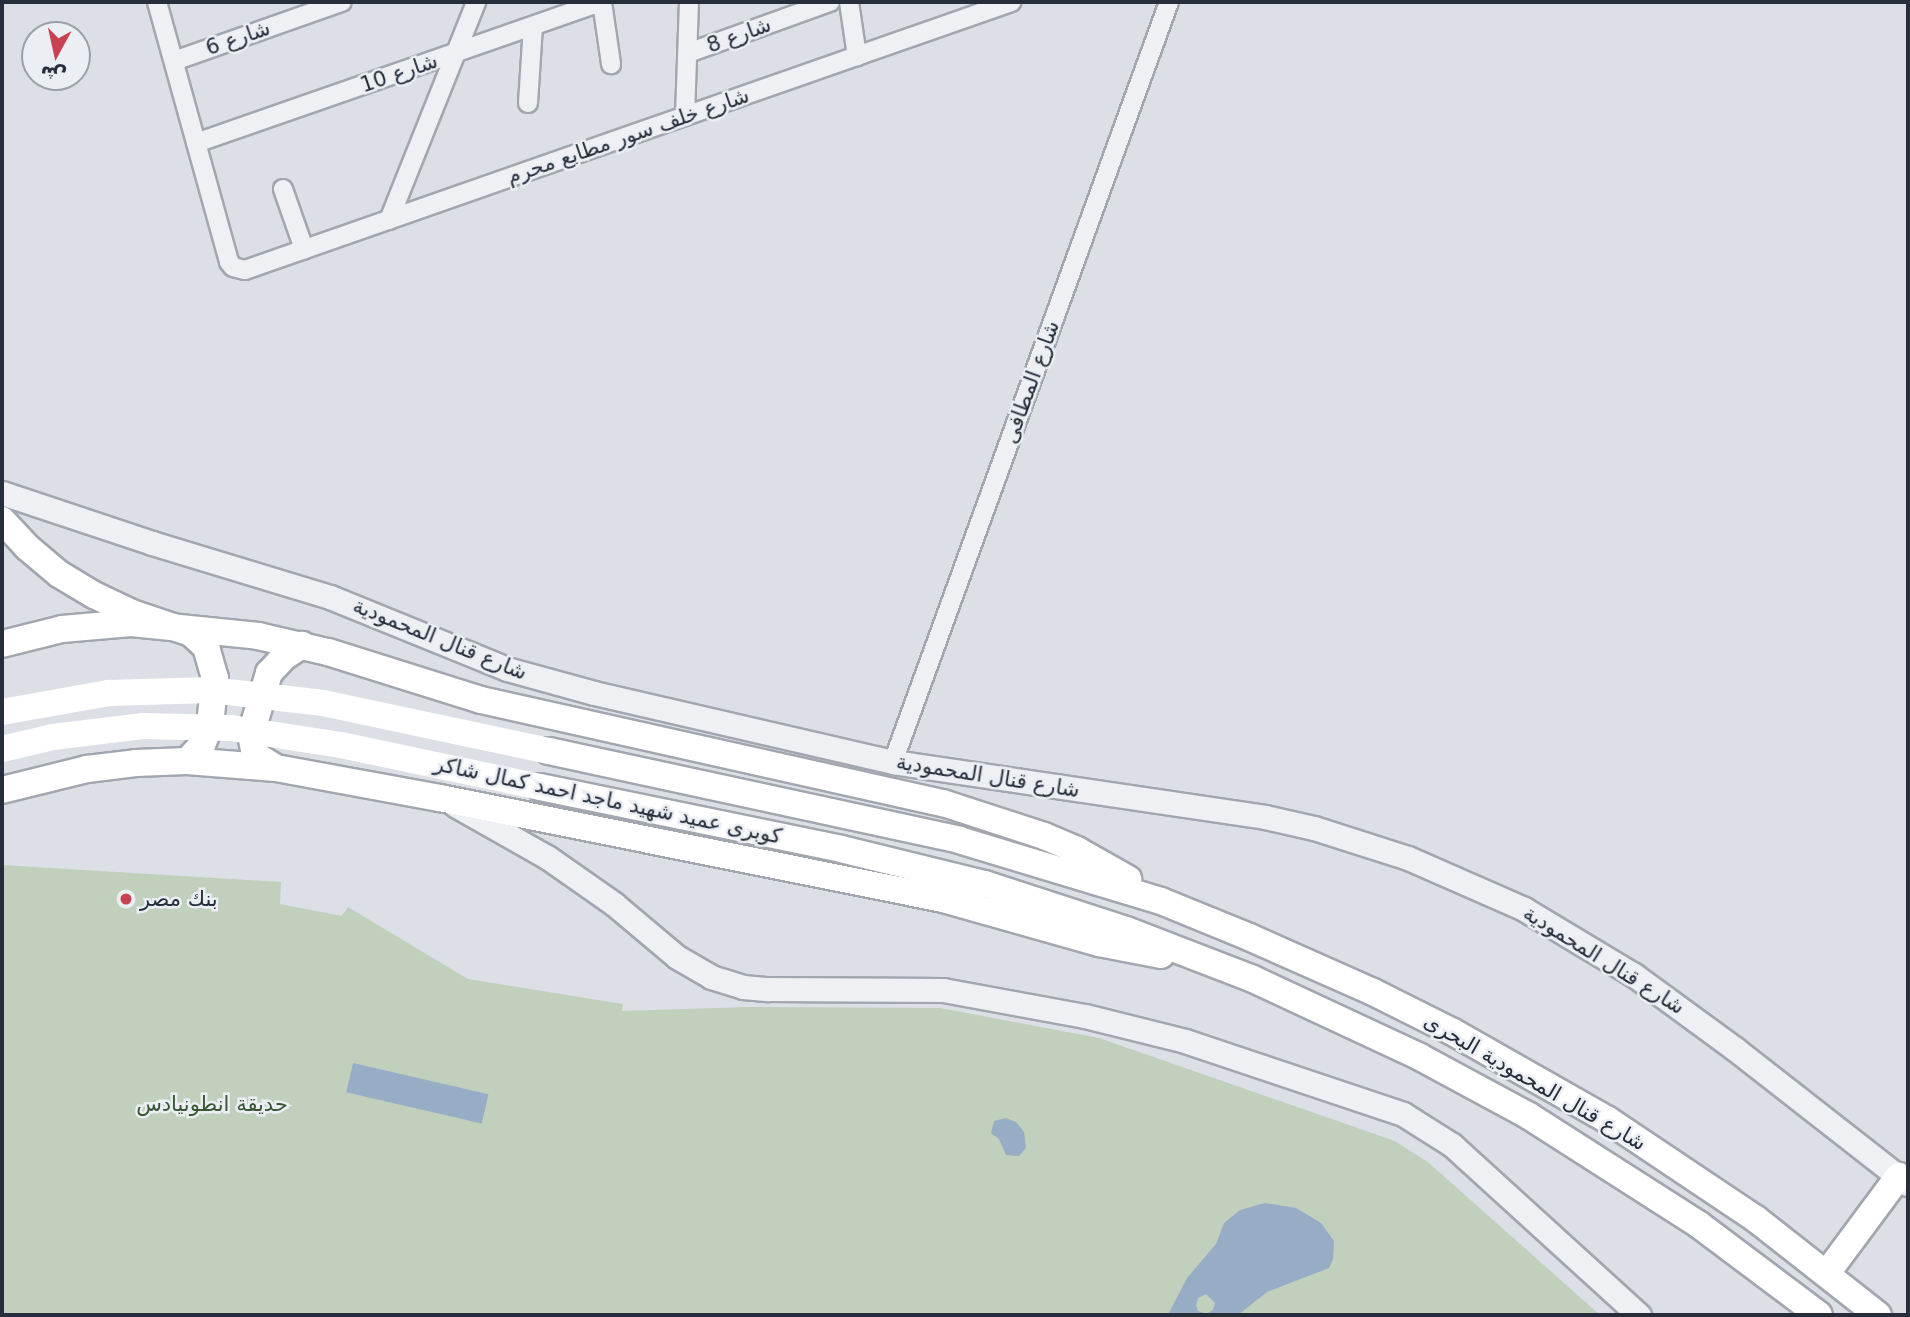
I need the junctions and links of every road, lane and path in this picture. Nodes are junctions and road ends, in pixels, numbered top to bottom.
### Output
1 (157, 2) edge
2 (342, 2) edge
3 (476, 2) edge
4 (602, 2) edge
5 (690, 2) edge
6 (830, 2) edge
7 (849, 2) edge
8 (1012, 2) edge
9 (1169, 2) edge
10 (533, 26) junction
11 (455, 53) junction
12 (688, 53) junction
13 (857, 56) junction
14 (174, 61) junction
15 (611, 64) dead end
16 (528, 103) dead end
17 (685, 116) junction
18 (196, 143) junction
19 (283, 189) dead end
20 (388, 220) junction
21 (304, 250) junction
22 (2, 493) edge
23 (2, 520) edge
24 (171, 625) junction
25 (2, 644) edge
26 (302, 645) junction
27 (2, 712) edge
28 (2, 749) edge
29 (187, 761) junction
30 (893, 762) junction
31 (276, 768) junction
32 (2, 790) edge
33 (440, 798) junction
34 (1161, 901) junction
35 (1201, 960) junction
36 (1904, 1180) edge
37 (1827, 1273) junction
38 (1639, 1315) edge
39 (1819, 1315) edge
40 (1878, 1315) edge

1 - 14 street
2 - 14 street, شارع 6
3 - 11 street
4 - 10 street, شارع 10
4 - 15 street
5 - 12 street
6 - 12 street, شارع 8
7 - 13 street
8 - 13 street, شارع خلف سور مطابع محرم
9 - 30 street, شارع المطافى
10 - 11 street, شارع 10
10 - 16 street
11 - 18 street, شارع 10
11 - 20 street
12 - 17 street
13 - 17 street, شارع خلف سور مطابع محرم
14 - 18 street
17 - 20 street, شارع خلف سور مطابع محرم
18 - 21 street, شارع خلف سور مطابع محرم
19 - 21 street
20 - 21 street, شارع خلف سور مطابع محرم
22 - 30 street, شارع قنال المحمودية
23 - 24 main road
24 - 25 main road
24 - 26 main road
24 - 29 main road
26 - 31 main road
26 - 34 main road
27 - 34 main road, كوبرى عميد شهيد ماجد احمد كمال شاكر, bridge
28 - 35 main road, كوبرى عميد شهيد ماجد احمد كمال شاكر, bridge
29 - 31 main road
29 - 32 main road
30 - 36 street, شارع قنال المحمودية
31 - 33 main road
33 - 35 main road
33 - 38 street
34 - 37 main road, شارع قنال المحمودية البحرى
35 - 39 main road, شارع قنال المحمودية البحرى
36 - 37 main road
37 - 40 main road, شارع قنال المحمودية البحرى

